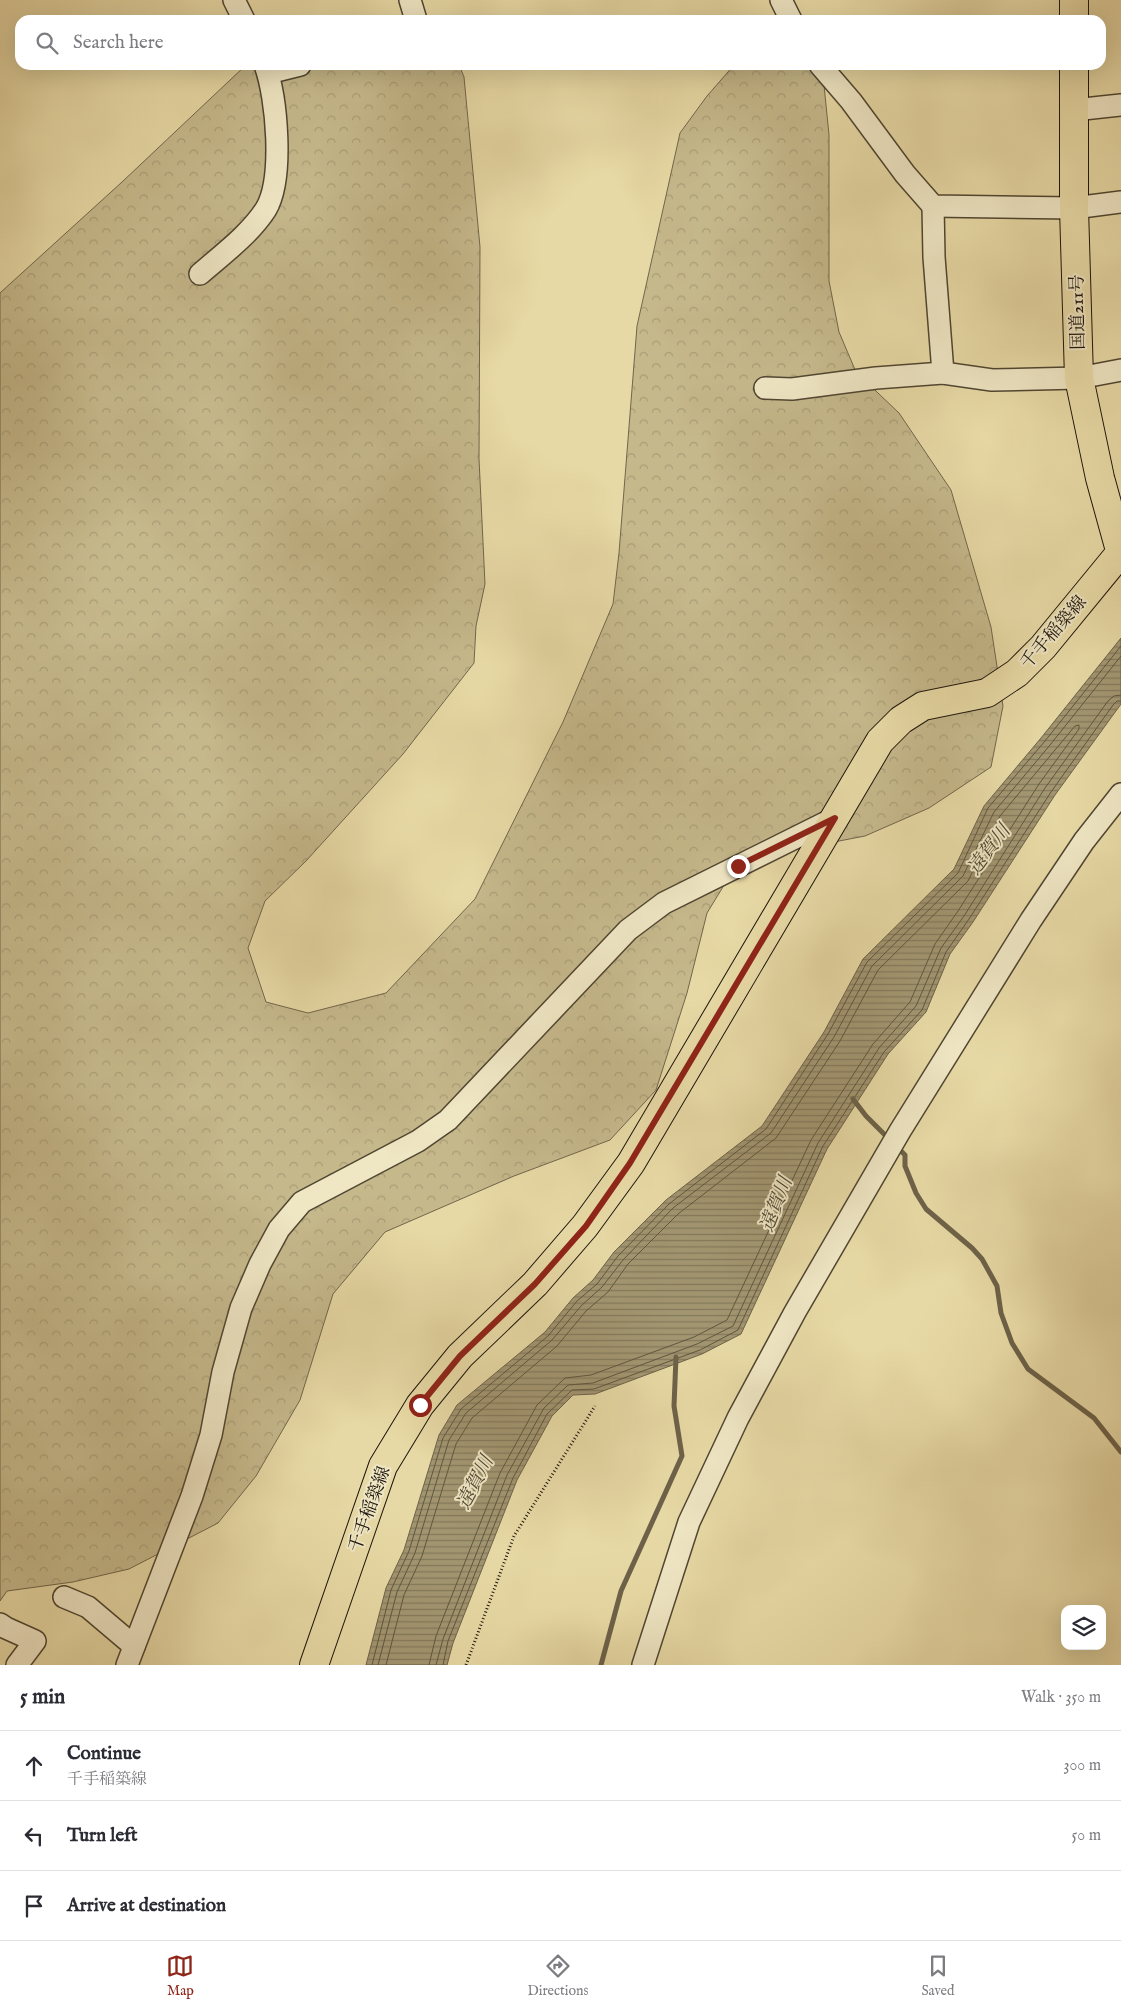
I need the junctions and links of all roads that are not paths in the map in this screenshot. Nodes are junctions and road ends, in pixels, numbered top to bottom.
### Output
1 (234, 0) edge
2 (410, 0) edge
3 (781, 0) edge
4 (1074, 0) edge
5 (242, 15) edge
6 (414, 15) edge
7 (788, 15) edge
8 (1074, 15) edge
9 (266, 70) edge
10 (824, 70) edge
11 (1074, 70) edge
12 (1121, 105) edge
13 (1074, 110) junction
14 (1121, 202) edge
15 (933, 206) junction
16 (1074, 208) junction
17 (200, 274) dead end
18 (1121, 370) edge
19 (943, 373) junction
20 (1079, 378) junction
21 (764, 388) dead end
22 (1121, 552) edge
23 (1121, 794) edge
24 (835, 818) junction
25 (64, 1597) dead end
26 (0, 1624) edge
27 (131, 1656) edge
28 (17, 1665) edge
29 (314, 1665) edge
30 (643, 1665) edge

1 - 5 street
2 - 6 street
3 - 7 street
4 - 8 main road
9 - 17 street
10 - 15 street
11 - 13 main road, 国道211号
12 - 13 street
13 - 16 main road, 国道211号
14 - 16 street
15 - 16 street
15 - 19 street
16 - 20 main road, 国道211号
18 - 20 street
19 - 20 street
19 - 21 street
20 - 22 main road, 国道211号
22 - 24 main road, 千手稲築線
23 - 30 street
24 - 27 street
24 - 29 main road, 千手稲築線
25 - 27 street
26 - 28 street

